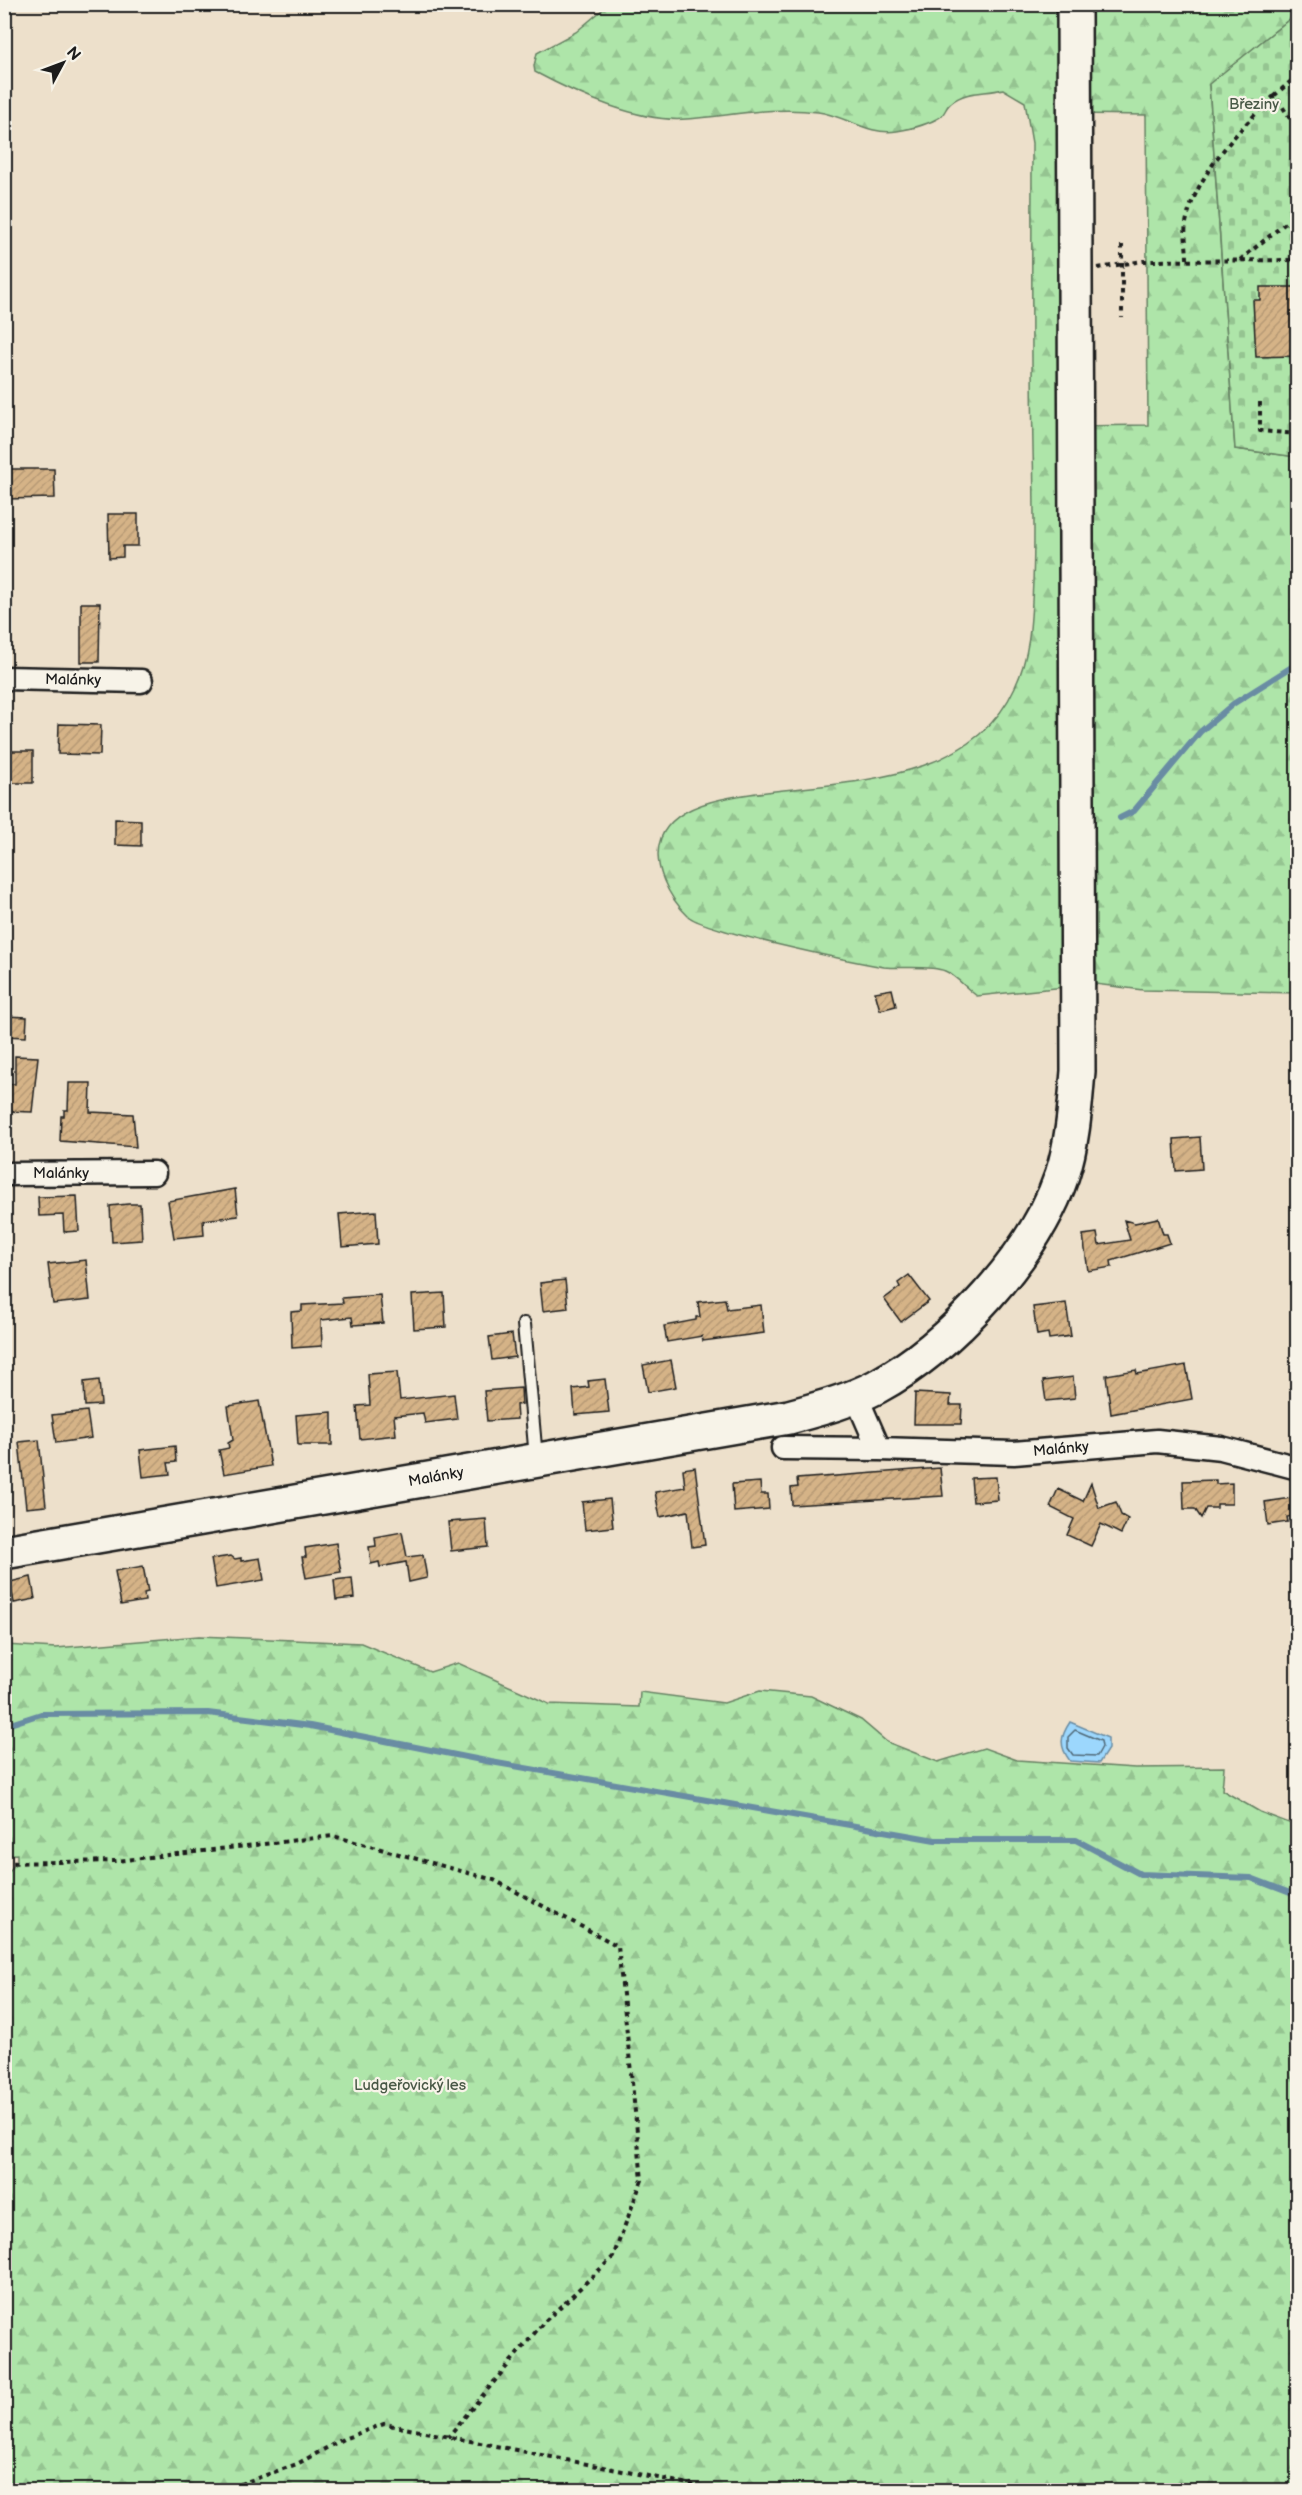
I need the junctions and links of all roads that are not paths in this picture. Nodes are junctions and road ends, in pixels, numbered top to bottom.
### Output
1 (1074, 4) edge
2 (4, 678) edge
3 (141, 681) dead end
4 (154, 1173) dead end
5 (4, 1174) edge
6 (524, 1324) dead end
7 (856, 1396) junction
8 (783, 1448) dead end
9 (879, 1449) junction
10 (537, 1460) junction
11 (1298, 1468) edge
12 (9, 1551) edge

1 - 7 street, Malánky
2 - 3 street, Malánky
4 - 5 street, Malánky
6 - 10 lane
7 - 9 street
7 - 10 street, Malánky
8 - 9 street, Malánky
9 - 11 street, Malánky
10 - 12 street, Malánky

